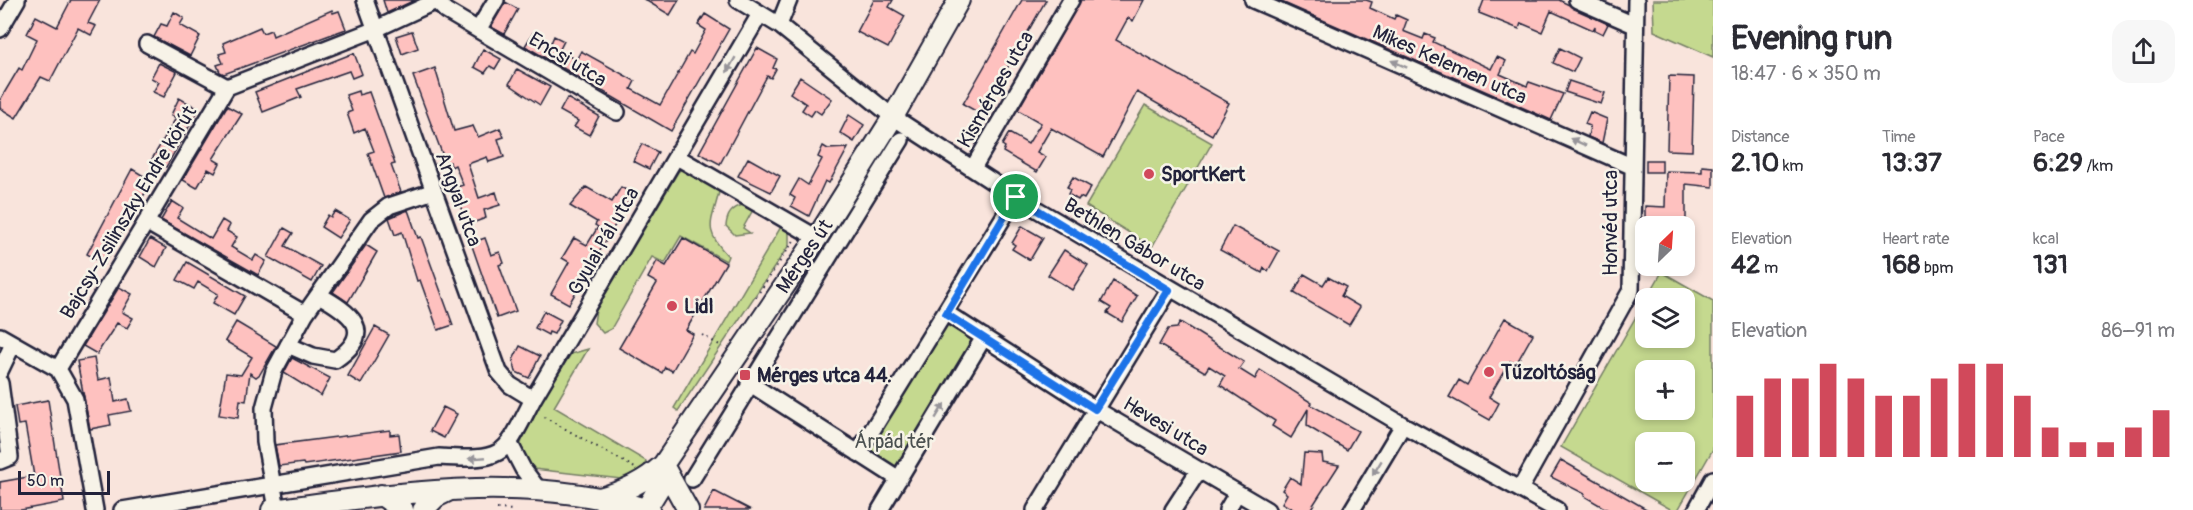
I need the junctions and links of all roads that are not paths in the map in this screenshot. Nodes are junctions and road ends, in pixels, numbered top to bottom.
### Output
1 (17, 0) edge
2 (365, 0) edge
3 (496, 0) edge
4 (738, 0) edge
5 (789, 0) edge
6 (959, 0) edge
7 (1071, 0) edge
8 (1253, 0) edge
9 (1576, 0) edge
10 (1636, 0) edge
11 (438, 1) edge
12 (760, 14) junction
13 (779, 25) junction
14 (1634, 25) junction
15 (0, 28) edge
16 (376, 29) junction
17 (478, 30) junction
18 (147, 44) dead end
19 (227, 87) junction
20 (617, 112) dead end
21 (893, 117) junction
22 (901, 140) dead end
23 (677, 157) junction
24 (1631, 166) junction
25 (973, 168) junction
26 (434, 191) junction
27 (1016, 197) junction
28 (146, 222) junction
29 (817, 238) junction
30 (1169, 290) junction
31 (319, 295) junction
32 (305, 314) junction
33 (946, 314) junction
34 (984, 337) junction
35 (6, 340) edge
36 (288, 345) junction
37 (57, 369) junction
38 (0, 371) edge
39 (0, 383) edge
40 (748, 383) junction
41 (533, 399) junction
42 (1095, 409) junction
43 (1403, 425) junction
44 (510, 444) junction
45 (858, 453) junction
46 (0, 461) edge
47 (663, 465) junction
48 (1199, 470) junction
49 (692, 479) dead end
50 (899, 479) junction
51 (1713, 479) edge
52 (273, 484) junction
53 (538, 489) junction
54 (1520, 489) junction
55 (450, 490) junction
56 (1236, 493) junction
57 (381, 495) junction
58 (415, 501) edge
59 (596, 502) edge
60 (277, 509) edge
61 (95, 510) edge
62 (122, 510) edge
63 (272, 510) edge
64 (403, 510) edge
65 (423, 510) edge
66 (647, 510) edge
67 (688, 510) edge
68 (880, 510) edge
69 (1035, 510) edge
70 (1173, 510) edge
71 (1227, 510) edge
72 (1267, 510) edge
73 (1352, 510) edge
74 (1557, 510) edge
75 (1696, 510) edge

1 - 15 street
2 - 16 street, Angyal utca
3 - 17 street
4 - 12 street, Bethlen Gábor utca
5 - 13 street
6 - 21 main road, Mérges út
7 - 25 street, Kismérges utca
24 -> 8 street, Mikes Kelemen utca
9 - 14 street
10 - 14 street, Honvéd utca
11 - 16 street
11 - 17 street, Encsi utca
12 - 13 street, Bethlen Gábor utca
12 -> 23 street, Gyulai Pál utca
13 - 21 street, Bethlen Gábor utca
14 - 24 street, Honvéd utca
16 - 19 street
16 - 26 street, Angyal utca
17 - 20 street, Encsi utca
18 - 19 street
19 - 28 street, Bajcsy-Zsilinszky Endre körút
21 - 25 street, Bethlen Gábor utca
21 - 29 main road, Mérges út
22 - 40 street, Mérges út
23 - 29 street
23 - 41 street, Gyulai Pál utca
24 - 54 street, Honvéd utca
25 - 27 street, Bethlen Gábor utca
26 - 31 street
26 - 41 street, Angyal utca
27 - 30 street, Bethlen Gábor utca
27 - 33 street
28 - 32 street
28 - 37 street, Bajcsy-Zsilinszky Endre körút
29 - 47 main road, Mérges út
30 - 42 street
30 - 43 street, Bethlen Gábor utca
31 - 32 street
31 - 36 street
32 - 36 street
33 - 34 street
33 - 45 street
34 - 42 street, Hevesi utca
50 -> 34 street
35 - 37 street
35 - 38 street
36 - 52 street
37 - 61 street
39 - 46 street
40 - 45 street
40 - 49 street, Mérges út
41 - 44 street, Gyulai Pál utca
42 - 48 street, Hevesi utca
42 - 69 street
43 - 54 street, Bethlen Gábor utca
43 -> 73 street
44 -> 52 street
44 - 53 street
45 - 50 street
47 - 59 main road
47 - 66 main road, Mérges út
47 - 67 main road
48 - 56 street, Hevesi utca
48 - 70 street
50 - 68 street
51 - 75 street
52 - 60 street
52 - 62 street
53 - 55 main road
53 - 59 main road
54 - 74 street, Bethlen Gábor utca
55 - 58 main road
55 - 65 main road
56 - 71 street
56 - 72 street, Hevesi utca
57 - 58 main road
57 - 60 main road
57 - 64 main road
59 - 66 main road
60 - 63 main road

